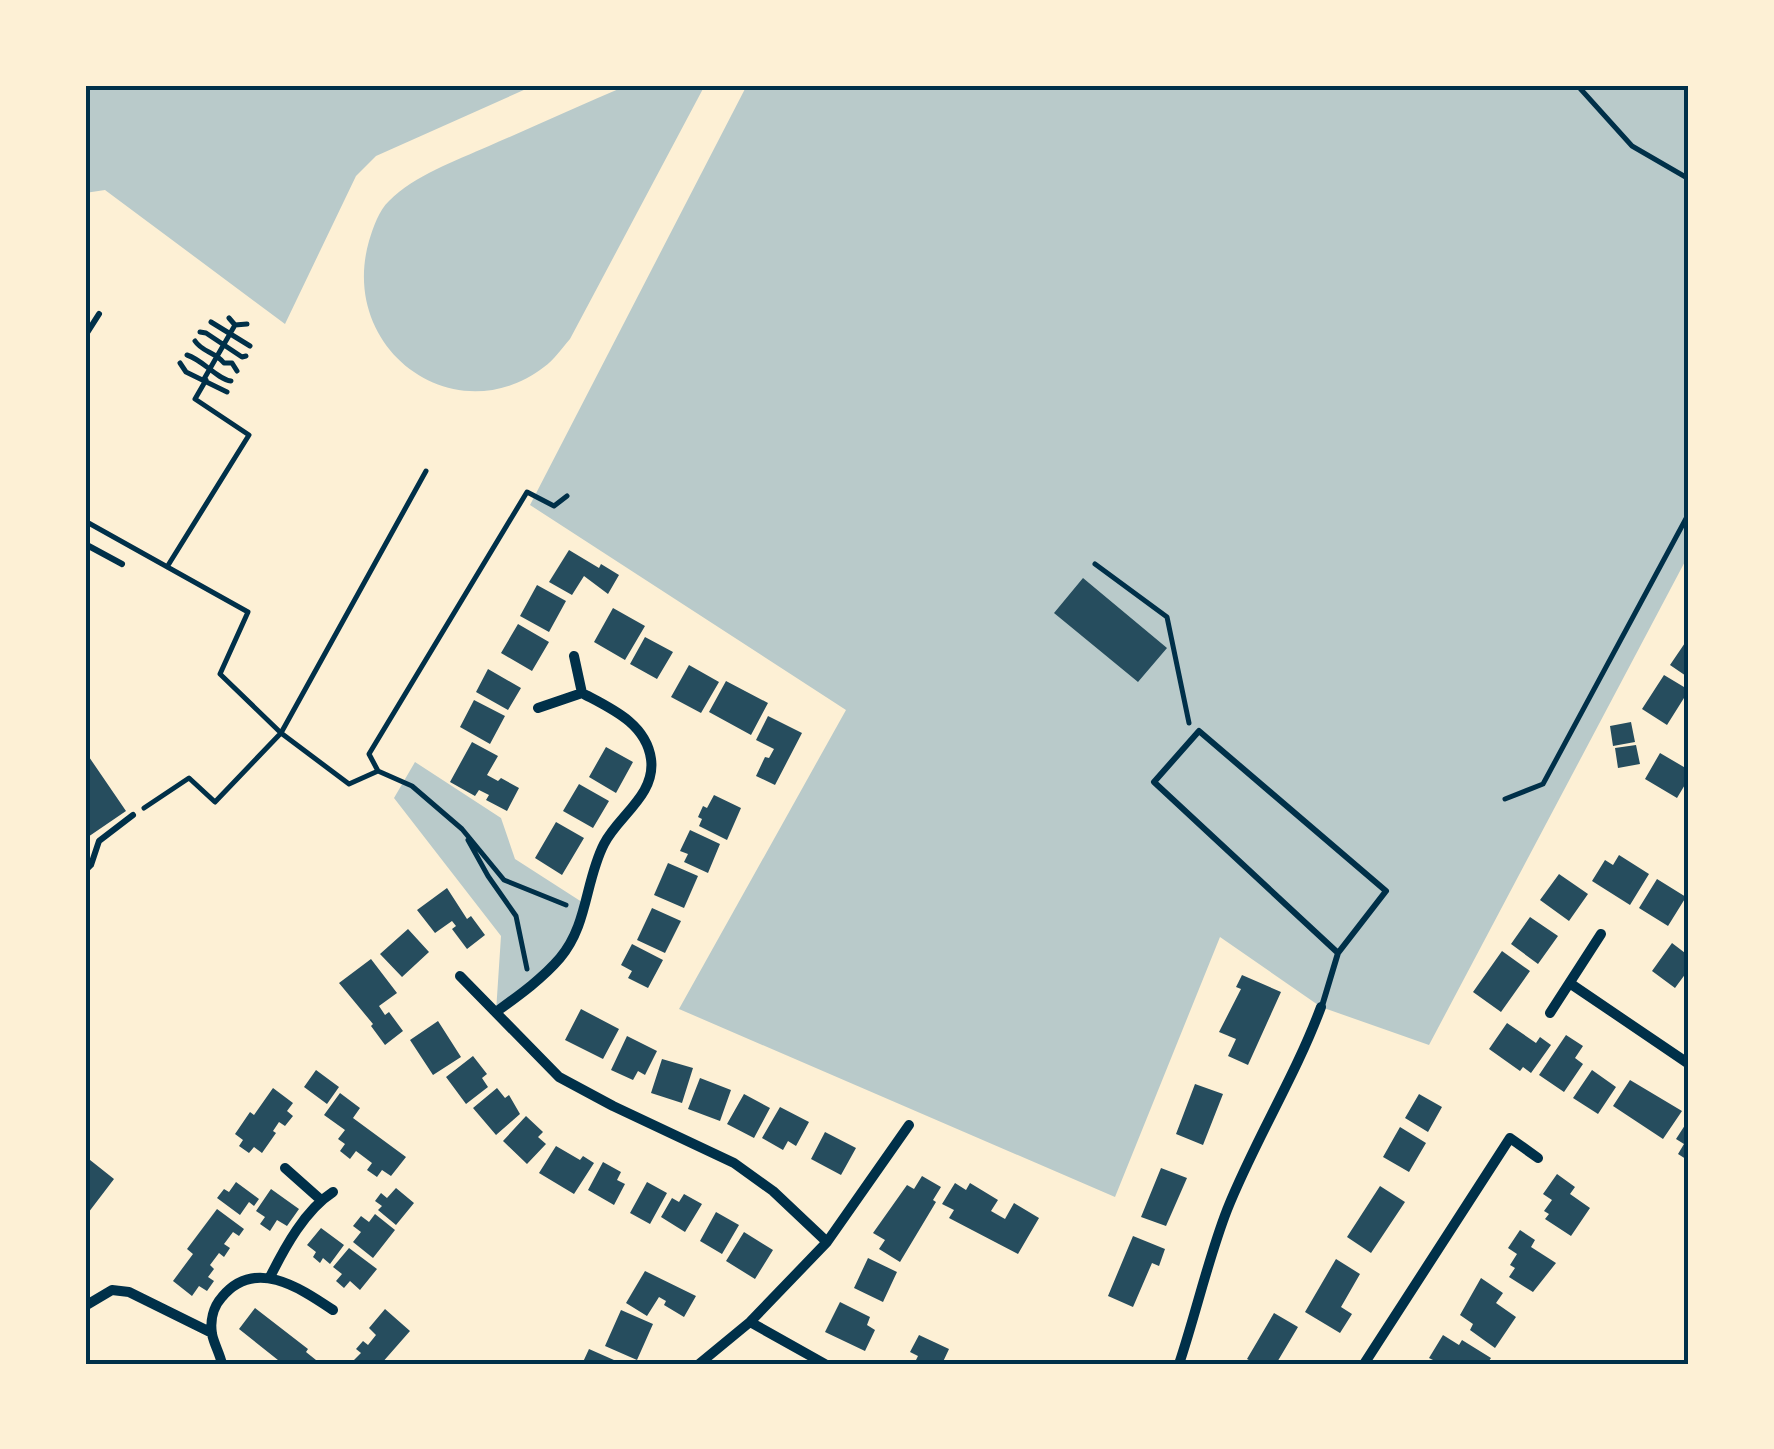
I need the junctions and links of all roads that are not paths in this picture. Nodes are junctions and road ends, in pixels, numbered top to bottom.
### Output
1 (99, 314) dead end
2 (85, 336) edge
3 (85, 544) edge
4 (122, 564) dead end
5 (574, 656) dead end
6 (582, 693) junction
7 (538, 708) dead end
8 (133, 815) road end
9 (85, 871) edge
10 (1601, 934) dead end
11 (1338, 953) junction
12 (460, 976) dead end
13 (1571, 984) junction
14 (1321, 1008) joint
15 (496, 1012) junction
16 (1550, 1013) dead end
17 (1689, 1064) edge
18 (909, 1125) dead end
19 (1538, 1158) dead end
20 (284, 1168) dead end
21 (333, 1192) dead end
22 (320, 1200) junction
23 (827, 1242) junction
24 (270, 1277) junction
25 (85, 1306) edge
26 (334, 1310) dead end
27 (750, 1322) junction
28 (212, 1333) junction
29 (222, 1364) edge
30 (700, 1364) edge
31 (824, 1364) edge
32 (1179, 1364) edge
33 (1364, 1364) edge

1 - 2 lane
3 - 4 lane
5 - 6 street
6 - 7 street
6 - 15 street
8 - 9 lane
10 - 13 street
11 - 11 lane
11 - 14 lane
12 - 15 street
13 - 16 street
13 - 17 street
14 - 32 street
15 - 23 street
18 - 23 street
19 - 33 street
20 - 22 street
21 - 22 street
22 - 24 street
23 - 27 street
24 - 26 street
24 - 28 street
25 - 28 street
27 - 30 street
27 - 31 street
28 - 29 street

